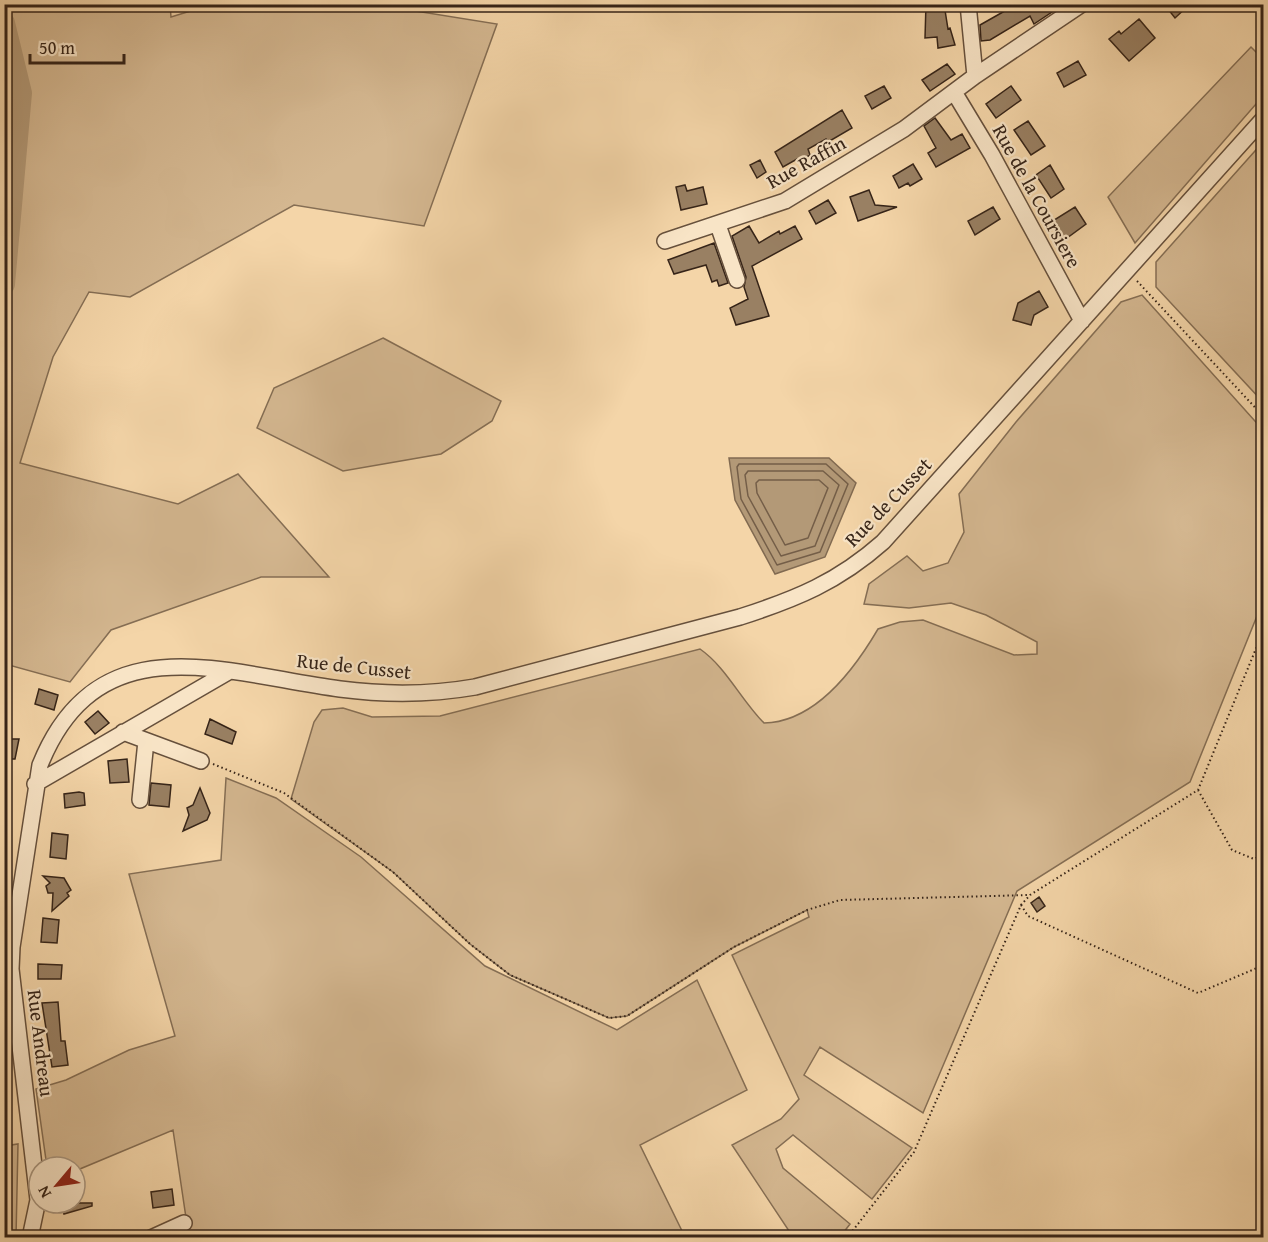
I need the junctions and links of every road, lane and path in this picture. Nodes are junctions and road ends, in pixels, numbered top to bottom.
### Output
1 (968, 4) edge
2 (1082, 4) edge
3 (975, 76) junction
4 (954, 92) junction
5 (1263, 118) edge
6 (718, 225) junction
7 (665, 241) dead end
8 (1127, 270) junction
9 (737, 280) dead end
10 (1082, 321) junction
11 (1263, 417) edge
12 (1263, 629) edge
13 (230, 671) junction
14 (123, 732) junction
15 (146, 741) junction
16 (201, 760) joint
17 (35, 784) junction
18 (1198, 790) junction
19 (140, 800) dead end
20 (1263, 854) edge
21 (1030, 895) junction
22 (1021, 905) junction
23 (1263, 965) edge
24 (184, 1223) dead end
25 (30, 1238) edge
26 (151, 1238) edge
27 (847, 1238) edge

1 - 3 street
2 - 3 street, Rue Raffin
3 - 4 street, Rue Raffin
4 - 6 street, Rue Raffin
4 - 10 street, Rue de la Coursiere
5 - 8 street, Rue de Cusset
6 - 7 street, Rue Raffin
6 - 9 street
8 - 10 street, Rue de Cusset
8 - 11 path
10 - 13 street, Rue de Cusset
12 - 18 path
13 - 14 street
13 - 17 street, Rue Andreau
14 - 15 street
14 - 17 street
15 - 16 street
15 - 19 street
16 - 21 path
17 - 25 street, Rue Andreau
18 - 20 path
18 - 21 path
21 - 22 path
22 - 23 path
22 - 27 path
24 - 26 street

